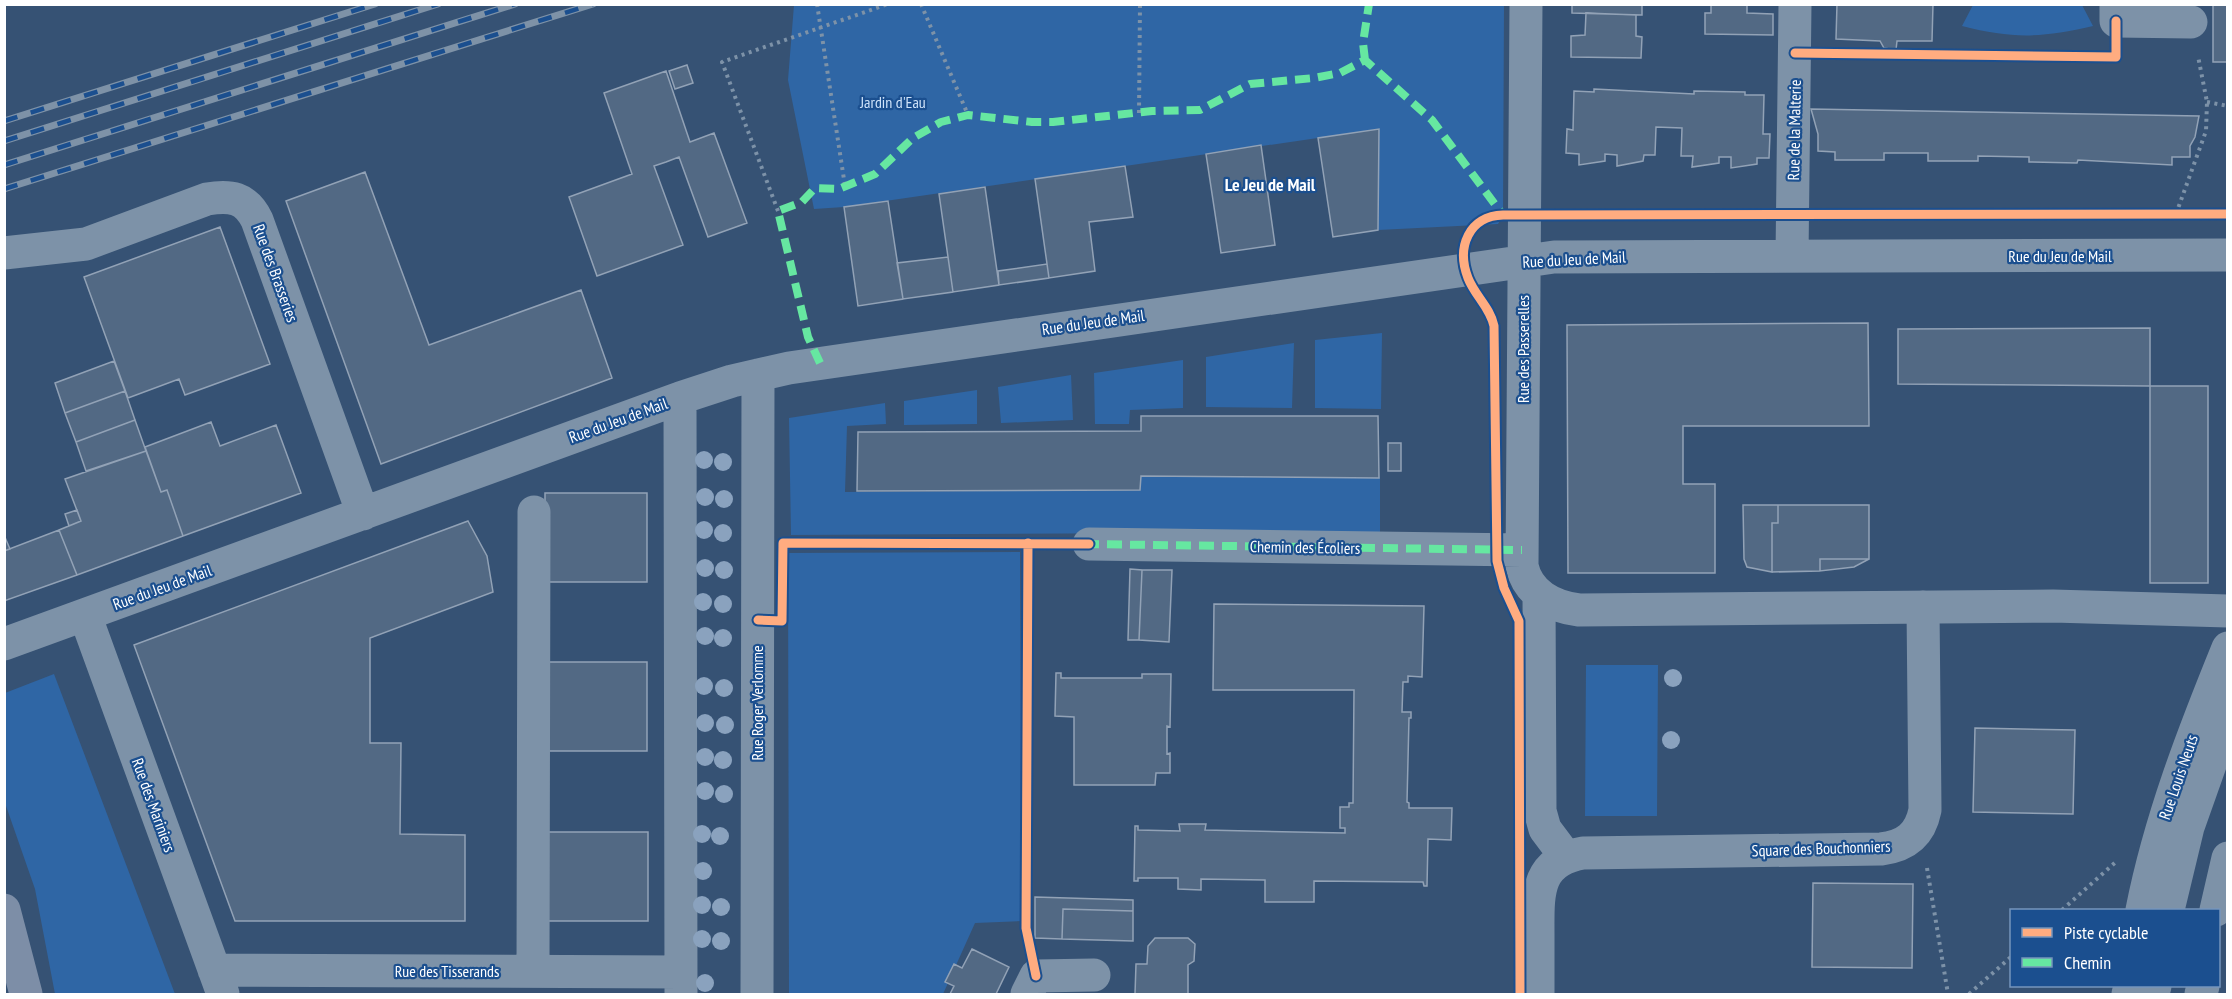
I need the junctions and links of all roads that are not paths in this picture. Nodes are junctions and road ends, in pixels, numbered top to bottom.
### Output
1 (1526, 4) edge
2 (1795, 4) edge
3 (2116, 4) edge
4 (2191, 22) road end
5 (4, 253) edge
6 (2228, 255) edge
7 (1792, 256) junction
8 (1524, 260) junction
9 (758, 375) junction
10 (680, 398) junction
11 (534, 512) dead end
12 (363, 514) junction
13 (1089, 544) dead end
14 (1522, 550) junction
15 (1539, 595) junction
16 (1923, 606) junction
17 (2228, 611) edge
18 (85, 615) junction
19 (4, 644) edge
20 (2228, 648) edge
21 (2228, 714) edge
22 (1566, 857) junction
23 (2228, 858) edge
24 (2142, 909) edge
25 (2168, 909) edge
26 (2216, 909) edge
27 (4, 910) edge
28 (533, 971) junction
29 (1094, 975) dead end
30 (218, 982) edge
31 (681, 983) edge
32 (26, 994) edge
33 (757, 994) edge
34 (1027, 994) edge
35 (1538, 994) edge

1 - 8 street, Rue des Passerelles
2 - 7 street, Rue de la Malterie
3 - 4 street
5 - 12 street, Rue des Brasseries
6 - 7 street, Rue du Jeu de Mail
7 - 8 street, Rue du Jeu de Mail
8 - 9 street, Rue du Jeu de Mail
8 - 14 street, Rue des Passerelles
9 - 10 street, Rue du Jeu de Mail
9 - 33 street, Rue Roger Verlomme
10 - 12 street, Rue du Jeu de Mail
10 - 31 street
11 - 28 street
12 - 18 street, Rue du Jeu de Mail
13 - 14 street, Chemin des Écoliers
14 - 15 street
15 - 16 street
15 - 22 street
16 - 17 street
16 - 22 street, Square des Bouchonniers
18 - 19 street, Rue du Jeu de Mail
18 - 30 street, Rue des Mariniers
20 - 24 street, Rue Louis Neuts
21 - 25 street, Rue Louis Neuts
22 - 35 street
23 - 26 street
27 - 32 main road
28 - 30 street, Rue des Tisserands
28 - 31 street, Rue des Tisserands
29 - 34 street

